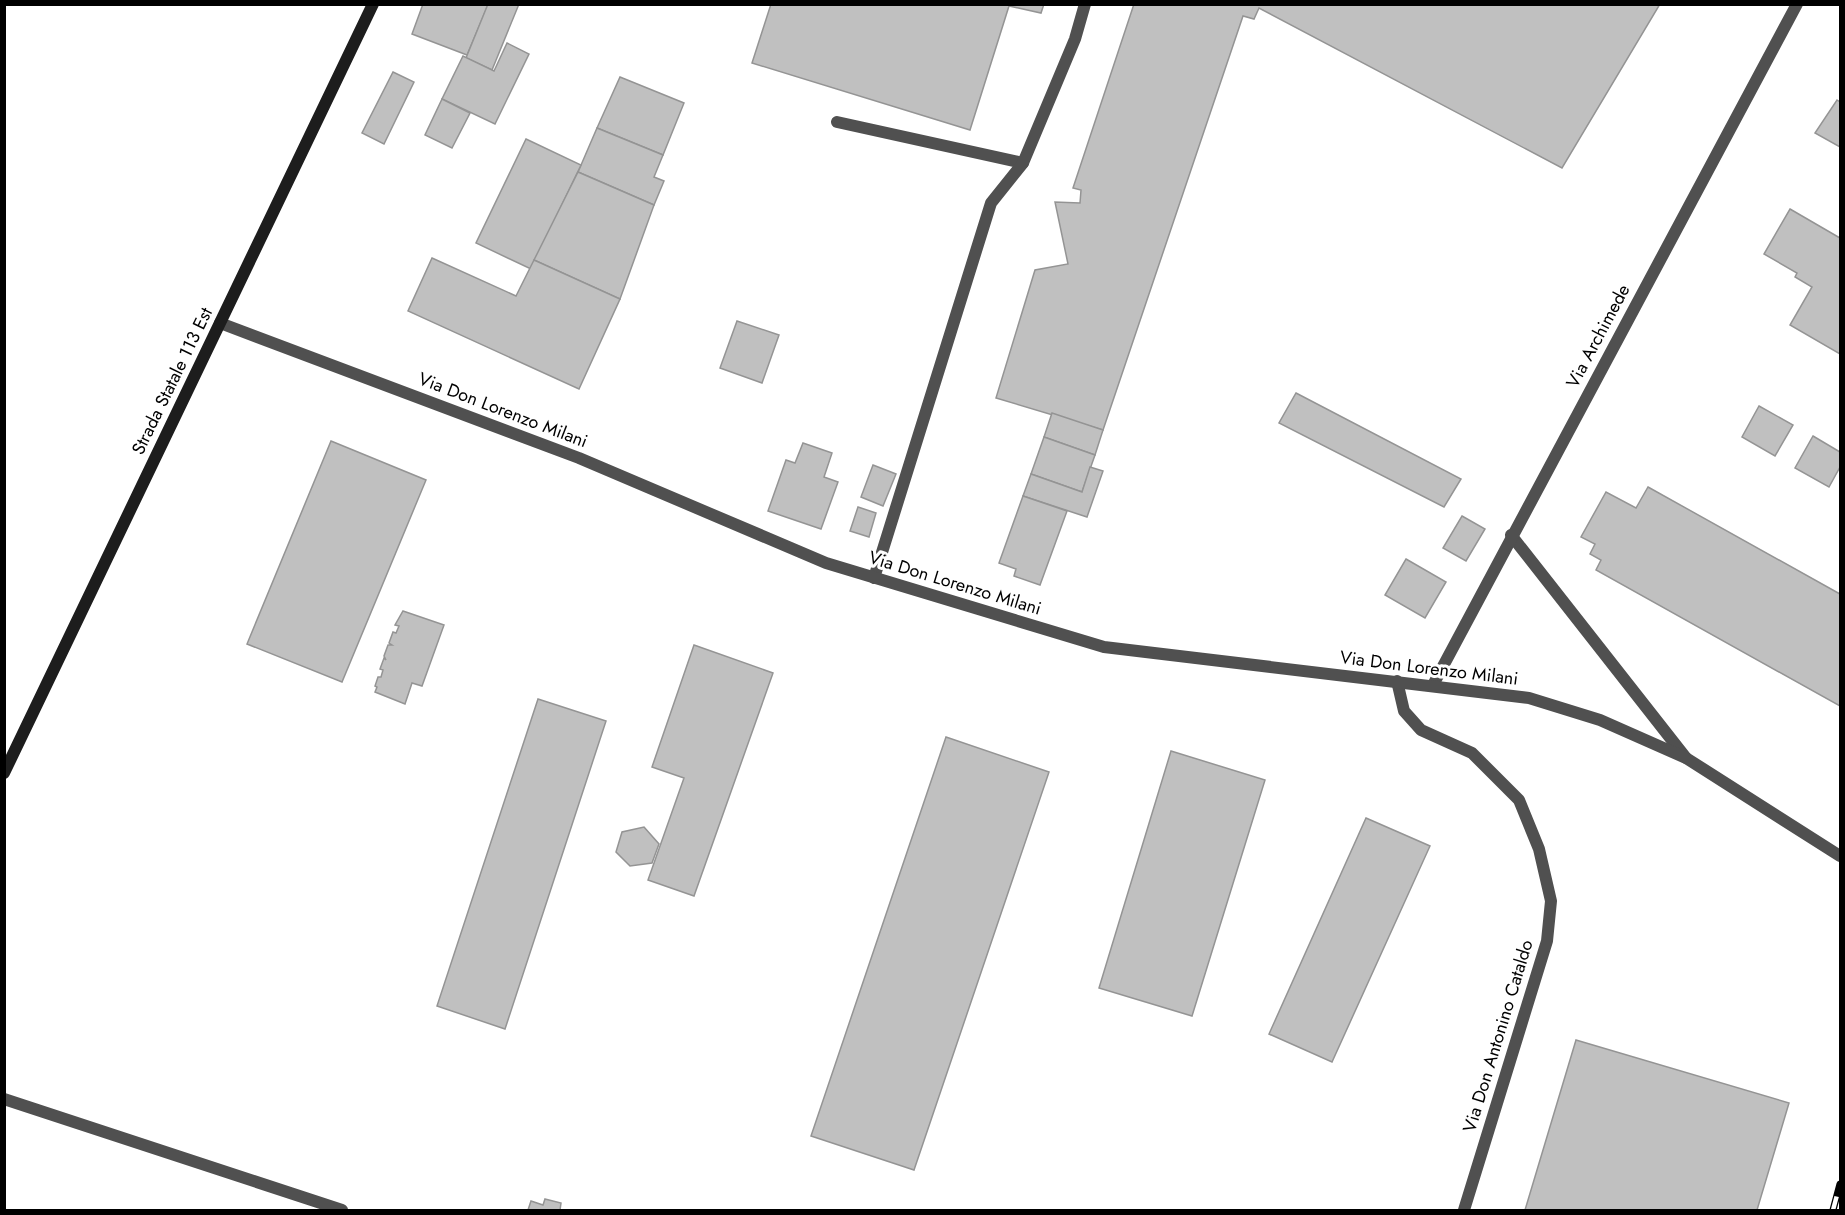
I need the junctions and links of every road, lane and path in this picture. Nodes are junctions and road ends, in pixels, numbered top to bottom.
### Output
1 (374, 4) edge
2 (1085, 4) edge
3 (1797, 4) edge
4 (837, 122) dead end
5 (1023, 163) junction
6 (219, 323) junction
7 (1511, 535) junction
8 (874, 578) junction
9 (1397, 681) junction
10 (1432, 685) junction
11 (1686, 758) junction
12 (4, 773) edge
13 (1840, 856) edge
14 (4, 1099) edge
15 (342, 1210) edge
16 (1464, 1210) edge

1 - 6 main road, Strada Statale 113 Est
2 - 5 street
3 - 7 street, Via Archimede
4 - 5 street
5 - 8 street
6 - 8 street, Via Don Lorenzo Milani
6 - 12 main road, Strada Statale 113 Est
7 - 10 street, Via Archimede
7 - 11 street
8 - 9 street, Via Don Lorenzo Milani
9 - 10 street, Via Don Lorenzo Milani
9 - 16 street, Via Don Antonino Cataldo
10 - 11 street, Via Don Lorenzo Milani
11 - 13 street, Via Don Lorenzo Milani
14 - 15 street

